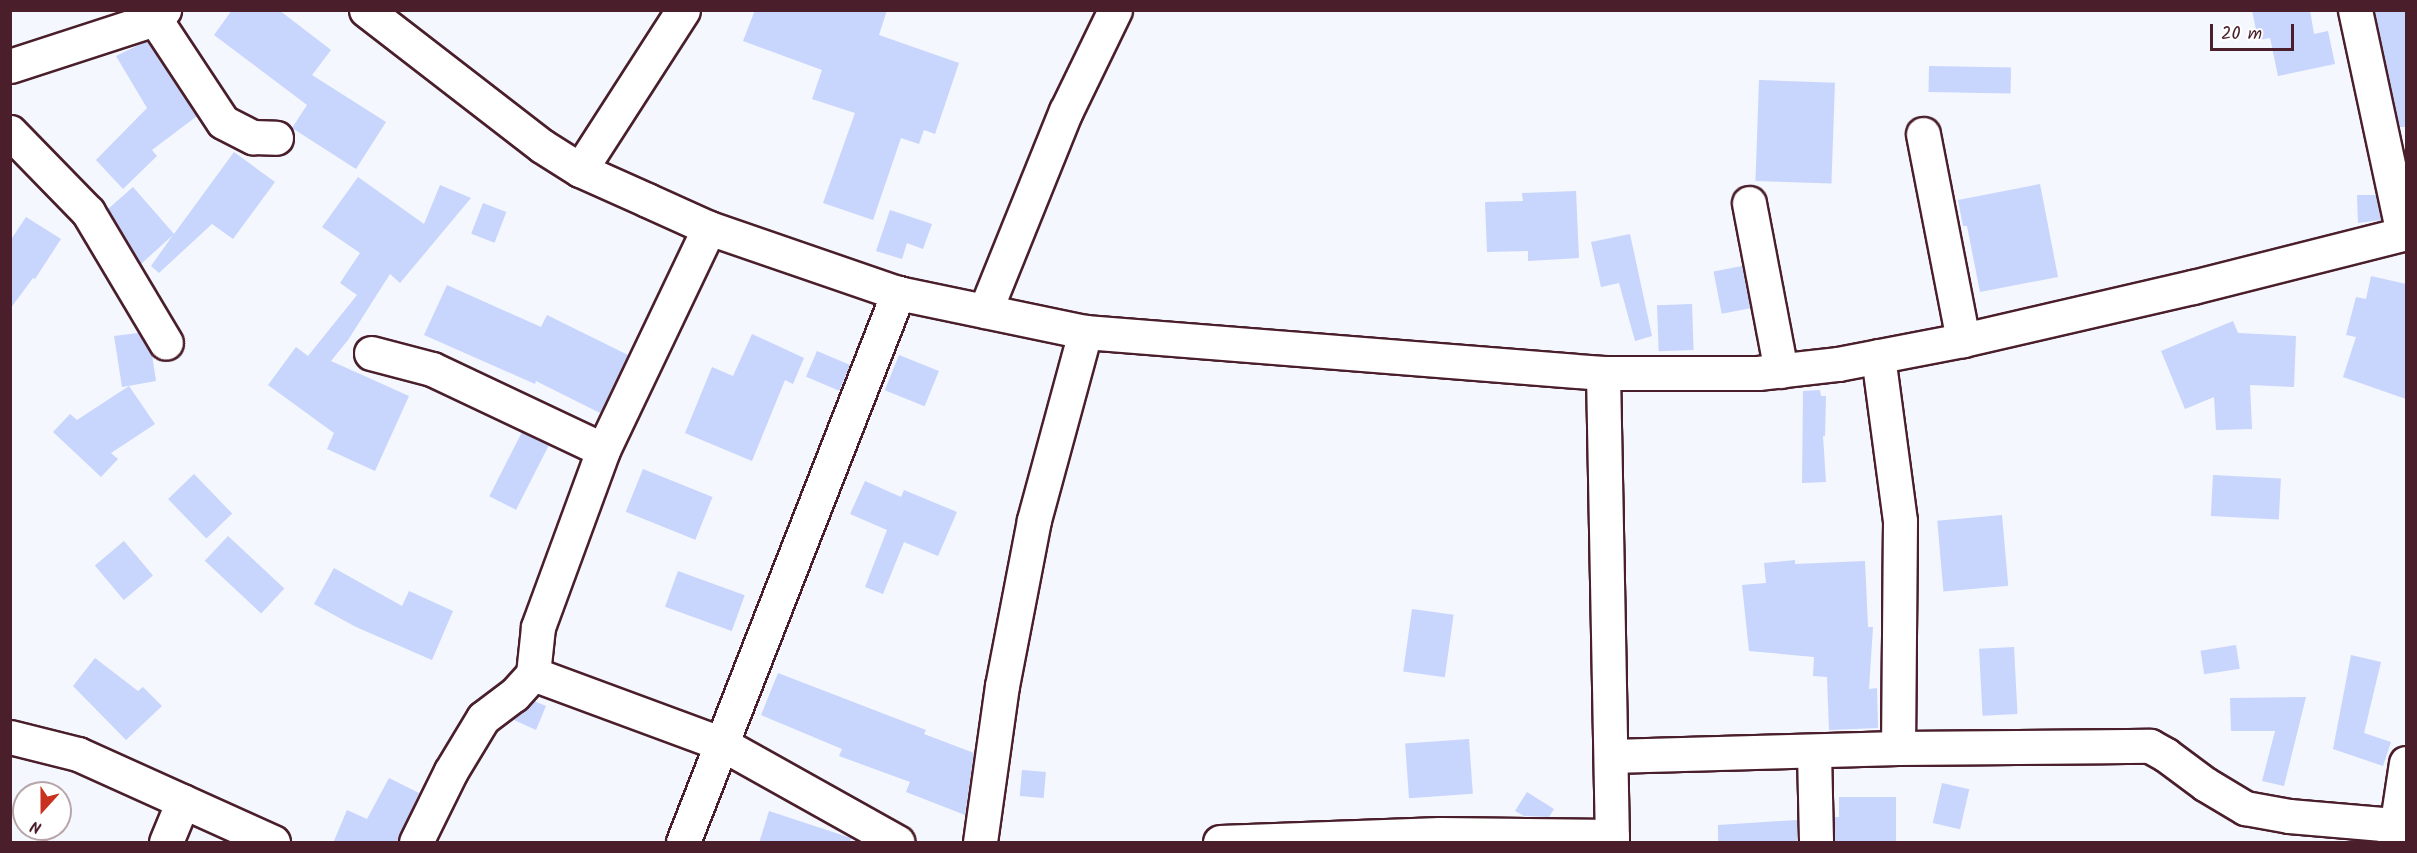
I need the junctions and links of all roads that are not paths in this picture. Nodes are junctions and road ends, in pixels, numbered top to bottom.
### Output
1 (366, 10) edge
2 (683, 10) edge
3 (1115, 10) edge
4 (2355, 10) edge
5 (159, 15) edge
6 (10, 66) edge
7 (10, 132) edge
8 (1923, 134) dead end
9 (276, 138) dead end
10 (580, 170) junction
11 (1749, 203) dead end
12 (709, 228) junction
13 (2405, 233) edge
14 (898, 293) junction
15 (986, 311) junction
16 (1085, 332) junction
17 (1963, 340) junction
18 (166, 343) dead end
19 (371, 354) dead end
20 (1878, 356) junction
21 (1781, 371) junction
22 (1603, 373) junction
23 (603, 450) junction
24 (533, 674) junction
25 (10, 737) edge
26 (722, 744) junction
27 (1898, 748) junction
28 (1814, 752) junction
29 (1611, 756) junction
30 (2406, 763) edge
31 (183, 801) junction
32 (2399, 831) edge
33 (1612, 839) edge
34 (166, 843) edge
35 (273, 843) edge
36 (416, 843) edge
37 (683, 843) edge
38 (897, 843) edge
39 (980, 843) edge
40 (1220, 843) edge
41 (1816, 843) edge

1 - 10 street
2 - 10 street
3 - 15 street
4 - 13 street
5 - 6 street
5 - 9 street
7 - 18 street
8 - 17 street
10 - 12 street
11 - 21 street
12 - 14 street
12 - 23 street
13 - 17 street
14 - 15 street
14 - 26 street
15 - 16 street
16 - 22 street
16 - 39 street
17 - 20 street
19 - 23 street
20 - 21 street
20 - 27 street
21 - 22 street
22 - 29 street
23 - 24 street
24 - 26 street
24 - 36 street
25 - 31 street
26 - 37 street
26 - 38 street
27 - 28 street
27 - 32 street
28 - 29 street
28 - 41 street
29 - 33 street
30 - 32 street
31 - 34 street
31 - 35 street
33 - 40 street

